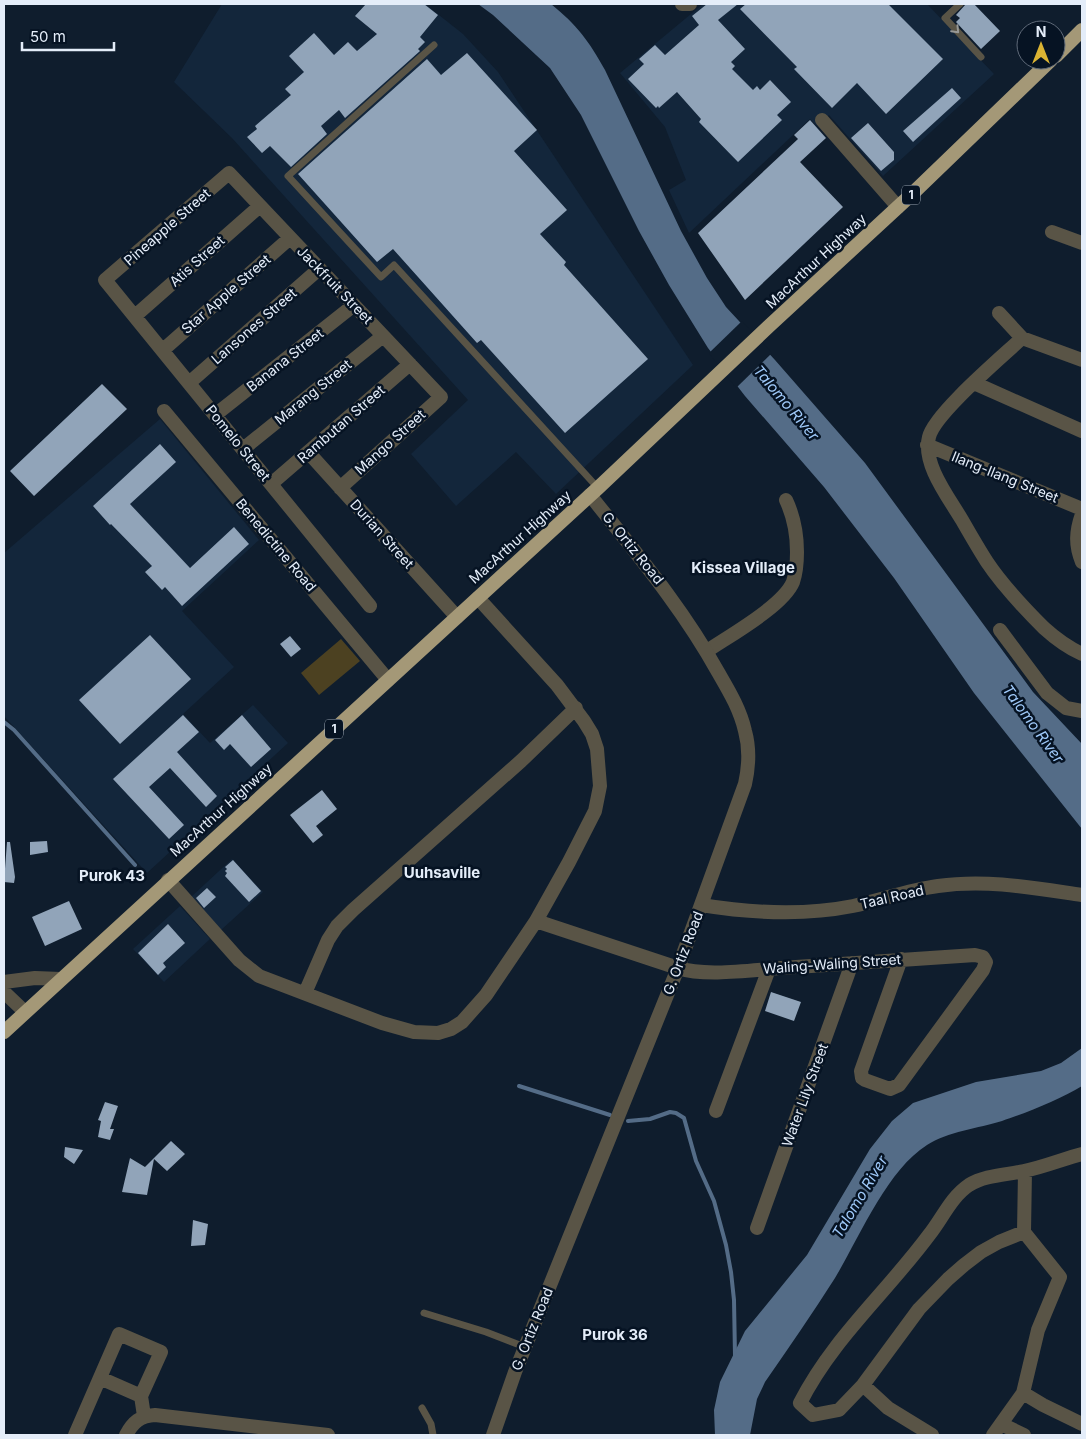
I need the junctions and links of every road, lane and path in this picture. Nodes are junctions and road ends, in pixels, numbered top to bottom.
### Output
1 (682, 4) edge
2 (690, 4) edge
3 (960, 4) edge
4 (1082, 30) edge
5 (434, 45) dead end
6 (1066, 46) edge
7 (981, 57) dead end
8 (1041, 70) edge
9 (822, 120) dead end
10 (229, 173) joint
11 (260, 206) junction
12 (898, 207) junction
13 (1052, 232) dead end
14 (290, 238) junction
15 (1082, 243) edge
16 (319, 269) junction
17 (105, 280) joint
18 (354, 305) junction
19 (999, 314) dead end
20 (135, 316) junction
21 (383, 336) junction
22 (1022, 338) junction
23 (162, 350) junction
24 (1082, 360) edge
25 (410, 364) junction
26 (189, 383) junction
27 (974, 383) junction
28 (441, 397) joint
29 (164, 411) dead end
30 (215, 415) junction
31 (1082, 431) edge
32 (927, 445) junction
33 (243, 449) junction
34 (308, 452) junction
35 (271, 484) junction
36 (340, 488) junction
37 (594, 491) junction
38 (786, 500) dead end
39 (1082, 509) edge
40 (1082, 514) edge
41 (1082, 562) edge
42 (478, 598) junction
43 (370, 606) dead end
44 (457, 616) junction
45 (1000, 630) dead end
46 (707, 651) junction
47 (1082, 654) edge
48 (388, 680) junction
49 (576, 708) junction
50 (1082, 711) edge
51 (168, 880) junction
52 (1082, 895) edge
53 (701, 906) junction
54 (536, 920) junction
55 (901, 960) junction
56 (852, 963) junction
57 (678, 968) junction
58 (769, 969) junction
59 (60, 979) junction
60 (4, 982) edge
61 (4, 992) edge
62 (305, 993) junction
63 (25, 1012) junction
64 (4, 1032) edge
65 (716, 1111) dead end
66 (1082, 1154) edge
67 (1024, 1171) junction
68 (757, 1228) dead end
69 (1024, 1232) junction
70 (424, 1314) dead end
71 (525, 1347) junction
72 (100, 1378) junction
73 (863, 1384) junction
74 (1023, 1393) junction
75 (141, 1396) junction
76 (422, 1408) dead end
77 (144, 1416) junction
78 (1082, 1424) edge
79 (997, 1430) edge
80 (75, 1435) edge
81 (126, 1435) edge
82 (328, 1435) edge
83 (434, 1435) edge
84 (493, 1435) edge
85 (932, 1435) edge
86 (1024, 1435) edge

1 - 2 street
3 -> 7 lane
4 - 6 highway
5 - 37 lane
8 - 12 highway, MacArthur Highway / 1
9 - 12 street
10 - 11 street, Jackfruit Street
10 - 17 street, Pineapple Street
11 - 14 street, Jackfruit Street
11 - 20 street, Atis Street
12 - 37 highway, MacArthur Highway / 1
13 - 15 street
14 - 16 street, Jackfruit Street
14 - 23 street, Star Apple Street
16 - 18 street, Jackfruit Street
16 - 26 street, Lansones Street
17 - 20 street, Pomelo Street
18 - 21 street, Jackfruit Street
18 - 30 street, Banana Street
19 - 22 street
20 - 23 street, Pomelo Street
21 - 25 street, Jackfruit Street
21 - 33 street, Marang Street
22 - 24 street
22 - 27 street
23 - 26 street, Pomelo Street
25 - 28 street, Jackfruit Street
25 - 34 street, Rambutan Street
26 - 30 street, Pomelo Street
27 - 31 street
27 - 32 street
28 - 36 street, Mango Street
29 - 48 street, Benedictine Road
30 - 33 street, Pomelo Street
32 - 39 street, Ilang-Ilang Street
32 - 47 street
33 - 35 street, Pomelo Street
34 - 35 street, Rambutan Street
34 - 36 street, Durian Street
35 - 43 street, Pomelo Street
36 - 44 street, Durian Street
37 - 42 highway, MacArthur Highway / 1
37 - 46 street, G. Ortiz Road
38 - 46 street
40 - 41 street
42 - 44 highway, MacArthur Highway / 1
42 - 49 street
44 - 48 highway, MacArthur Highway / 1
45 - 50 street
46 - 53 street, G. Ortiz Road
48 - 51 highway, MacArthur Highway / 1
49 - 54 street
49 - 62 street
51 - 59 highway, MacArthur Highway / 1
51 - 62 street
52 - 53 street, Taal Road
53 - 57 street, G. Ortiz Road
54 - 57 street, Waling-Waling Street
54 - 62 street
55 - 55 street, Waling-Waling Street
55 - 56 street, Waling-Waling Street
56 - 58 street, Waling-Waling Street
56 - 68 street, Water Lily Street
57 - 58 street, Waling-Waling Street
57 - 71 street, G. Ortiz Road
58 - 65 street
59 - 60 street
59 - 63 highway, MacArthur Highway / 1
61 - 63 street
63 - 64 highway, MacArthur Highway / 1
66 - 67 street
67 - 69 street
67 - 73 street
69 - 73 street
69 - 74 street
70 - 71 lane
71 - 84 street, G. Ortiz Road
72 - 75 street
72 - 75 street
72 - 80 street
73 - 85 street
74 - 78 street
74 - 79 street
75 - 77 street
76 - 83 lane
77 - 81 street
77 - 82 street
79 - 86 street

